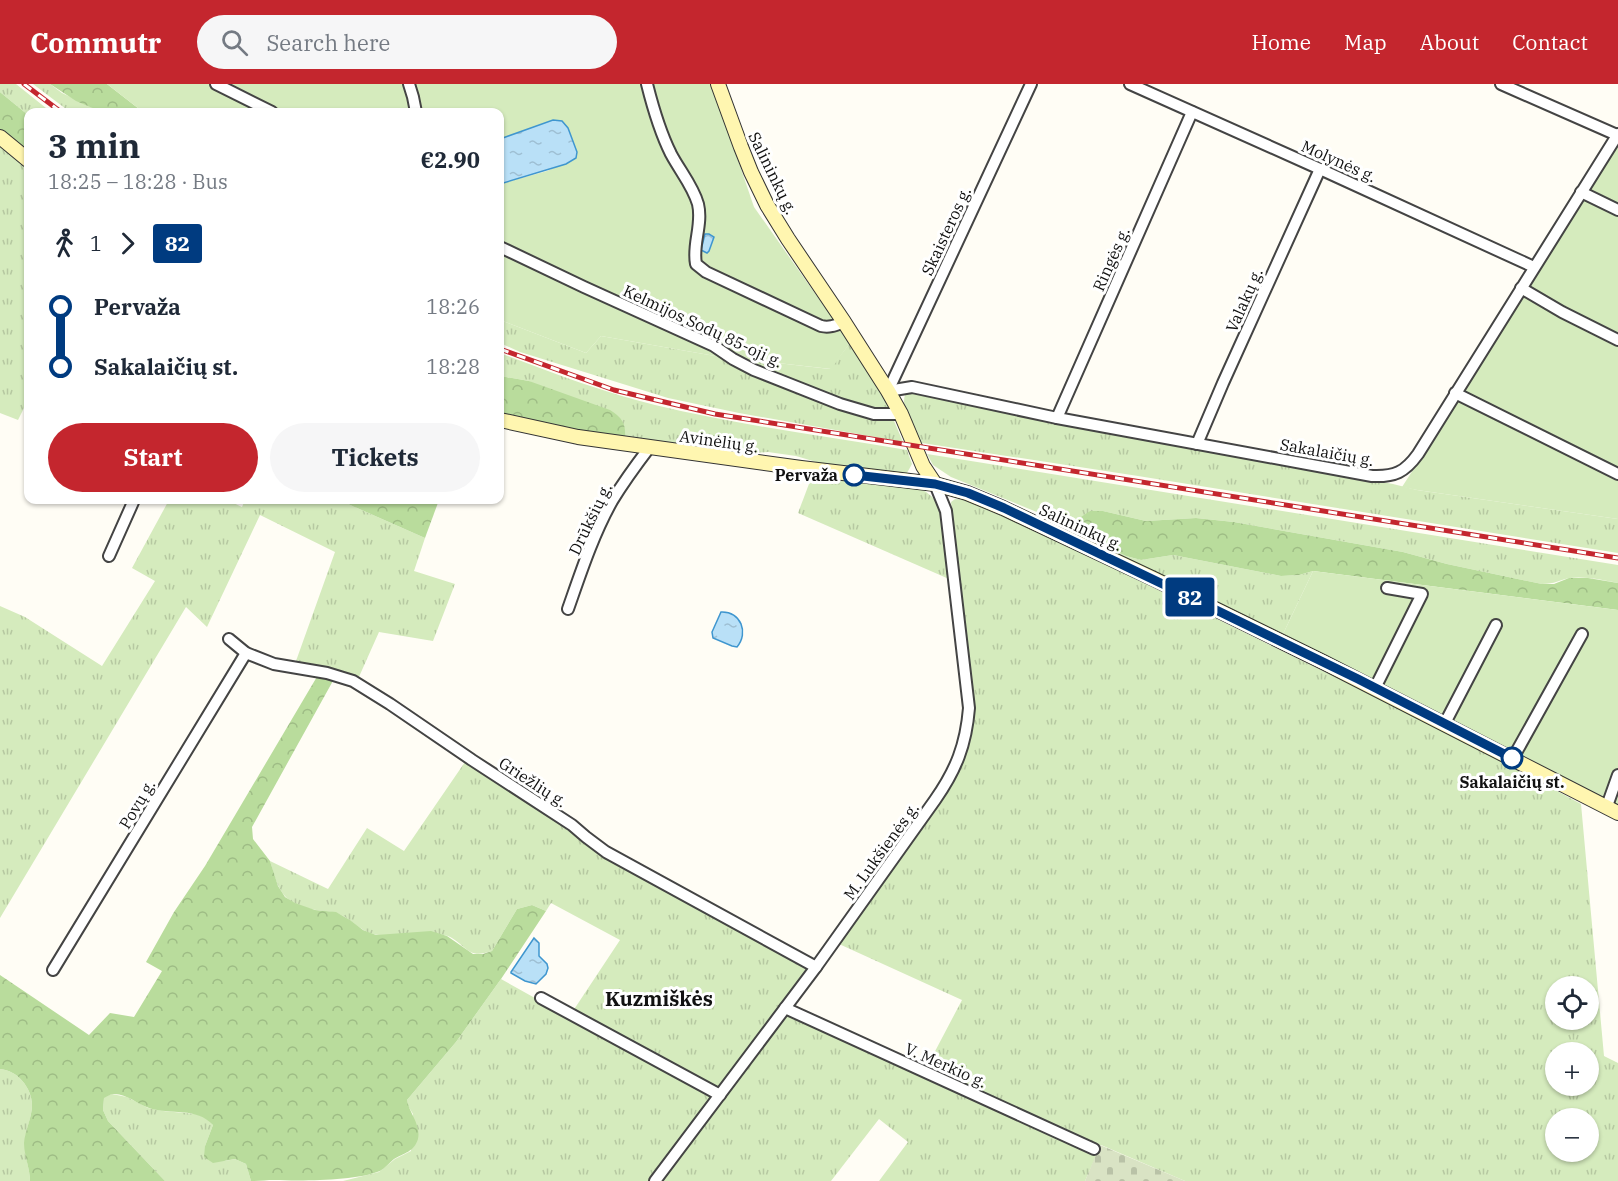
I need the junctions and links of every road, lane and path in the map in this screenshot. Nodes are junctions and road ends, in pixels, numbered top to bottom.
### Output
1 (216, 84) edge
2 (409, 84) edge
3 (647, 84) edge
4 (718, 84) edge
5 (1031, 84) edge
6 (1130, 84) edge
7 (1501, 84) edge
8 (264, 108) edge
9 (415, 108) edge
10 (1192, 112) junction
11 (1618, 135) edge
12 (0, 137) edge
13 (24, 157) edge
14 (1320, 169) junction
15 (1581, 192) junction
16 (1618, 210) edge
17 (504, 248) edge
18 (1534, 267) junction
19 (1521, 288) junction
20 (844, 321) junction
21 (1618, 340) edge
22 (888, 391) junction
23 (1455, 393) junction
24 (901, 414) junction
25 (1058, 418) junction
26 (504, 421) edge
27 (1197, 444) junction
28 (649, 448) junction
29 (1618, 474) edge
30 (935, 484) junction
31 (132, 504) edge
32 (109, 556) dead end
33 (1387, 588) dead end
34 (568, 609) dead end
35 (1496, 625) dead end
36 (1582, 634) dead end
37 (229, 639) dead end
38 (246, 653) junction
39 (1375, 688) junction
40 (1444, 723) junction
41 (1514, 758) junction
42 (1618, 775) edge
43 (1612, 810) edge
44 (816, 967) junction
45 (53, 970) dead end
46 (541, 998) dead end
47 (785, 1008) junction
48 (720, 1095) junction
49 (1094, 1149) dead end
50 (655, 1181) edge

1 - 8 street
2 - 9 street
3 - 20 street
4 - 20 main road, Salininkų g.
5 - 22 street, Skaisteros g.
6 - 10 street, Molynės g.
7 - 11 street
10 - 14 street, Molynės g.
10 - 25 street, Ringės g.
11 - 15 street, Sakalaičių g.
12 - 13 main road
14 - 18 street, Molynės g.
14 - 27 street, Valakų g.
15 - 16 street
15 - 18 street, Sakalaičių g.
17 - 24 street, Kelmijos Sodų 85-oji g.
18 - 19 street, Sakalaičių g.
19 - 21 street
19 - 23 street, Sakalaičių g.
20 - 22 main road, Salininkų g.
22 - 24 main road, Salininkų g.
22 - 25 street, Sakalaičių g.
23 - 27 street, Sakalaičių g.
23 - 29 street
24 - 30 main road, Salininkų g.
25 - 27 street, Sakalaičių g.
26 - 28 main road, Avinėlių g.
28 - 30 main road, Avinėlių g.
28 - 34 street, Drūkšių g.
30 - 39 main road, Salininkų g.
30 - 44 street, M. Lukšienės g.
31 - 32 street
33 - 39 street
35 - 40 street
36 - 41 street
37 - 38 street, Griežlių g.
38 - 44 street, Griežlių g.
38 - 45 street, Povų g.
39 - 40 main road, Salininkų g.
40 - 41 main road, Salininkų g.
41 - 43 main road, Salininkų g.
42 - 43 street
44 - 47 street, M. Lukšienės g.
46 - 48 street
47 - 48 street, M. Lukšienės g.
47 - 49 street, V. Merkio g.
48 - 50 street, M. Lukšienės g.

